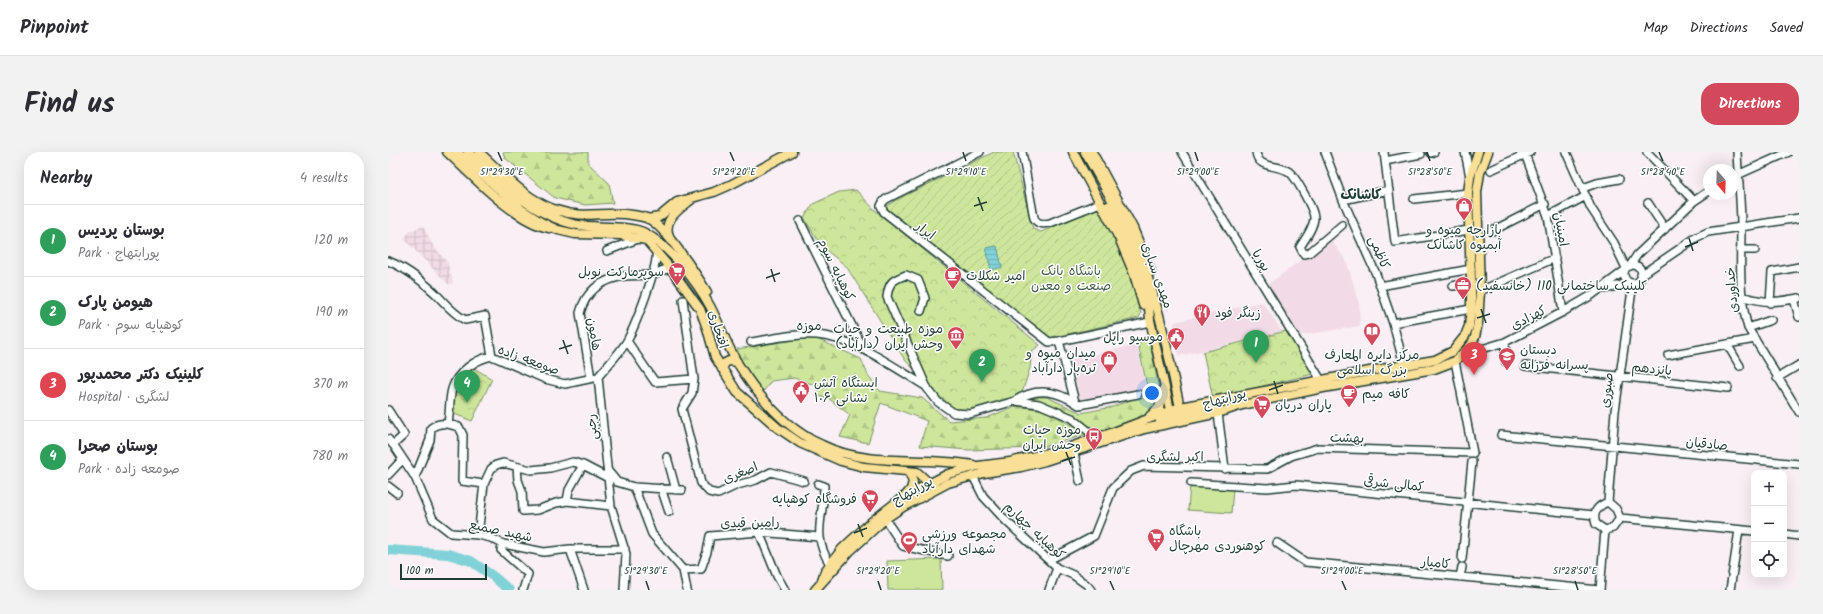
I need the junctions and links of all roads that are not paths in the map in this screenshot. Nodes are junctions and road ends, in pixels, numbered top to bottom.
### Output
1 (447, 152) edge
2 (457, 152) edge
3 (468, 152) edge
4 (479, 152) edge
5 (792, 152) edge
6 (980, 152) edge
7 (1022, 152) edge
8 (1073, 152) edge
9 (1079, 152) edge
10 (1085, 152) edge
11 (1092, 152) edge
12 (1182, 152) edge
13 (1256, 152) edge
14 (1325, 152) edge
15 (1384, 152) edge
16 (1465, 152) edge
17 (1478, 152) edge
18 (1488, 152) edge
19 (1566, 152) edge
20 (1648, 152) edge
21 (1736, 152) edge
22 (1789, 152) edge
23 (1527, 153) edge
24 (1421, 154) dead end
25 (1385, 161) junction
26 (1736, 164) edge
27 (1491, 170) dead end
28 (1739, 175) edge
29 (1470, 177) junction
30 (1619, 179) dead end
31 (1583, 188) junction
32 (1389, 190) junction
33 (1468, 193) junction
34 (1703, 195) edge
35 (1586, 196) junction
36 (693, 197) junction
37 (1414, 199) dead end
38 (1343, 200) junction
39 (1738, 200) edge
40 (1694, 201) junction
41 (1100, 203) junction
42 (1545, 204) junction
43 (1648, 204) dead end
44 (1548, 216) junction
45 (1799, 218) edge
46 (648, 219) junction
47 (800, 221) dead end
48 (1342, 225) dead end
49 (1741, 226) junction
50 (1665, 229) junction
51 (558, 230) junction
52 (1469, 230) junction
53 (1492, 231) dead end
54 (641, 238) junction
55 (671, 241) junction
56 (656, 250) junction
57 (1740, 250) junction
58 (1755, 250) dead end
59 (606, 251) dead end
60 (1555, 258) junction
61 (388, 261) edge
62 (1799, 267) edge
63 (1627, 268) junction
64 (671, 269) junction
65 (1471, 270) junction
66 (654, 274) junction
67 (1641, 275) junction
68 (1471, 282) junction
69 (1632, 283) junction
70 (1380, 286) junction
71 (1453, 286) dead end
72 (1480, 291) junction
73 (1592, 295) junction
74 (1740, 296) junction
75 (1796, 298) edge
76 (683, 300) dead end
77 (1770, 302) junction
78 (1471, 309) junction
79 (922, 311) dead end
80 (1562, 312) junction
81 (1799, 317) edge
82 (1160, 318) junction
83 (1771, 320) dead end
84 (1150, 321) junction
85 (1393, 323) junction
86 (1748, 328) junction
87 (1755, 339) junction
88 (627, 341) junction
89 (1059, 341) junction
90 (751, 342) dead end
91 (1505, 342) junction
92 (729, 344) junction
93 (1727, 344) junction
94 (1471, 345) junction
95 (864, 350) junction
96 (1168, 354) junction
97 (1668, 355) dead end
98 (492, 356) junction
99 (1157, 356) junction
100 (1455, 361) junction
101 (737, 362) junction
102 (1506, 362) dead end
103 (1404, 365) junction
104 (1799, 365) edge
105 (1526, 366) dead end
106 (1740, 366) dead end
107 (722, 369) junction
108 (1375, 370) junction
109 (1620, 377) junction
110 (595, 378) junction
111 (1777, 378) junction
112 (694, 379) junction
113 (1377, 379) junction
114 (1163, 381) junction
115 (1322, 384) junction
116 (927, 388) junction
117 (1728, 388) dead end
118 (1138, 394) dead end
119 (1015, 401) junction
120 (1075, 402) junction
121 (1242, 405) junction
122 (388, 410) edge
123 (1170, 410) junction
124 (1179, 411) junction
125 (1799, 412) edge
126 (1218, 413) junction
127 (448, 424) junction
128 (1144, 425) junction
129 (1501, 435) dead end
130 (1097, 438) junction
131 (391, 442) edge
132 (1612, 445) junction
133 (816, 447) junction
134 (1074, 453) junction
135 (667, 457) dead end
136 (402, 460) junction
137 (896, 460) junction
138 (1472, 462) dead end
139 (1799, 464) edge
140 (584, 465) junction
141 (978, 466) junction
142 (517, 467) junction
143 (1225, 469) junction
144 (608, 470) junction
145 (905, 470) junction
146 (984, 473) junction
147 (388, 475) edge
148 (973, 476) junction
149 (415, 477) junction
150 (610, 479) junction
151 (804, 481) dead end
152 (1080, 481) dead end
153 (928, 483) junction
154 (1191, 483) dead end
155 (484, 484) junction
156 (818, 484) dead end
157 (388, 486) edge
158 (634, 487) junction
159 (661, 488) junction
160 (932, 492) junction
161 (397, 493) dead end
162 (903, 497) junction
163 (567, 502) junction
164 (1469, 502) junction
165 (1608, 502) junction
166 (611, 506) junction
167 (669, 512) dead end
168 (1594, 515) junction
169 (1620, 518) junction
170 (885, 519) junction
171 (1605, 530) junction
172 (1739, 530) junction
173 (1751, 531) edge
174 (759, 532) junction
175 (1787, 534) edge
176 (478, 535) junction
177 (1799, 536) edge
178 (819, 537) junction
179 (1277, 542) dead end
180 (503, 544) junction
181 (571, 551) junction
182 (625, 551) junction
183 (948, 556) dead end
184 (1462, 559) dead end
185 (1049, 560) junction
186 (830, 564) junction
187 (1462, 567) dead end
188 (1057, 568) junction
189 (683, 570) junction
190 (1460, 577) junction
191 (821, 586) edge
192 (523, 590) edge
193 (584, 590) edge
194 (624, 590) edge
195 (687, 590) edge
196 (785, 590) edge
197 (816, 590) edge
198 (1049, 590) edge
199 (1091, 590) edge
200 (1599, 590) edge
201 (1730, 590) edge

1 - 51 main road
2 - 51 main road
3 - 92 main road, افتخاری
4 - 46 main road
5 - 36 main road
6 - 89 street, ابرار
7 - 41 street
8 - 41 main road
9 - 84 main road
10 - 82 main road, مهدی سباری
11 - 82 main road
12 - 115 street, پوریا
13 - 48 street
14 - 38 street, کاظمی
15 - 25 street
16 - 29 street
17 - 29 main road, پورابتهاج
18 - 72 main road, پورابتهاج
19 - 31 street
20 - 40 street
21 - 26 street, خداوردی
22 - 28 street
23 - 27 street
23 - 42 street, امینیان
24 - 25 street
25 - 32 street
29 - 33 main road, پورابتهاج
30 - 31 street
31 - 35 street
32 - 38 street
32 - 52 street
33 - 37 street
33 - 52 main road, پورابتهاج
34 - 40 street, کهزادی
35 - 44 street
35 - 63 street
36 - 46 main road
36 - 55 main road
38 - 70 street, کاظمی
39 - 49 street, خداوردی
40 - 50 street, کهزادی
41 - 84 main road
42 - 44 street, امینیان
42 - 53 street
43 - 50 street
44 - 60 street, امینیان
45 - 49 street
46 - 55 main road
47 - 95 street, کوهپایه سوم
49 - 57 street, خداوردی
49 - 67 street
50 - 63 street, کهزادی
51 - 54 main road
52 - 65 main road, پورابتهاج
54 - 56 main road, افتخاری
54 - 59 street
55 - 92 main road
56 - 64 main road, افتخاری
56 - 66 street
57 - 58 street
57 - 74 street, خداوردی
60 - 72 street
60 - 80 street, امینیان
61 - 98 street
62 - 77 street
63 - 67 street
63 - 69 street
63 - 73 street, کهزادی
64 - 66 street, هامون
64 - 107 main road, افتخاری
65 - 68 main road, پورابتهاج
65 - 70 street
66 - 88 street
66 - 110 street, هامون
67 - 69 street
68 - 71 street
68 - 78 main road, پورابتهاج
69 - 73 street, کهزادی
69 - 109 street, صبوری
70 - 85 street, کاظمی
72 - 94 main road, پورابتهاج
73 - 80 street, کهزادی
74 - 77 street
74 - 86 street, خداوردی
75 - 77 street
75 - 81 street
76 - 112 street
78 - 85 street
78 - 103 main road, پورابتهاج
79 - 116 street
80 - 91 street, کهزادی
82 - 96 main road, مهدی سباری
83 - 86 street
84 - 89 street
84 - 99 main road
85 - 103 street, کاظمی
86 - 87 street, خداوردی
87 - 93 street
87 - 111 street, خداوردی
88 - 110 street
88 - 112 street
89 - 120 street
90 - 95 street, موزه
91 - 94 street, کهزادی
91 - 102 street
92 - 101 main road, افتخاری
93 - 97 street
93 - 106 street
94 - 100 main road, پورابتهاج
95 - 116 street, موزه
96 - 99 main road
96 - 124 main road, مهدی سباری
98 - 110 street, صومعه زاده
98 - 127 street, صومعه زاده
99 - 114 main road
100 - 113 main road, پورابتهاج
100 - 143 street, بهشت
101 - 107 main road
101 - 133 main road, افتخاری
103 - 108 main road, پورابتهاج
104 - 111 street
105 - 109 street, پانزدهم
107 - 133 main road, افتخاری
108 - 113 main road
108 - 115 main road, پورابتهاج
109 - 117 street, پانزدهم
109 - 132 street, صبوری
110 - 144 street, رجبی
111 - 125 street, خداوردی
112 - 151 street, اصغری
113 - 115 main road, پورابتهاج
114 - 123 main road
114 - 128 main road
115 - 121 main road, پورابتهاج
115 - 124 main road, پورابتهاج
116 - 119 street
118 - 120 street
119 - 120 street
119 - 130 street
121 - 124 main road
121 - 126 main road, پورابتهاج
122 - 131 street
123 - 124 main road, پورابتهاج
123 - 128 main road, پورابتهاج
124 - 128 main road
126 - 128 main road, پورابتهاج
126 - 143 street
127 - 149 street
127 - 155 street
128 - 130 main road, پورابتهاج
128 - 134 main road, پورابتهاج
129 - 132 street, صادقیان
130 - 141 main road, پورابتهاج
131 - 136 street, شهید صمیع
132 - 139 street, صادقیان
132 - 165 street, صبوری
133 - 137 main road, افتخاری
133 - 145 main road, افتخاری
134 - 146 main road, پورابتهاج
134 - 152 street
135 - 159 street
136 - 147 street
136 - 149 street, شهید صمیع
137 - 141 main road
137 - 153 main road
138 - 164 street
140 - 142 street
140 - 150 street
140 - 163 street
141 - 146 main road
141 - 153 main road, پورابتهاج
142 - 155 street
142 - 163 street
143 - 185 street, اکبر لشگری
144 - 150 street, رجبی
144 - 158 street
145 - 153 main road, افتخاری
145 - 162 main road
146 - 148 main road, پورابتهاج
148 - 160 main road, پورابتهاج
148 - 185 street, کوهپایه چهارم
149 - 176 street, شهید صمیع
150 - 166 street, رجبی
153 - 160 main road
153 - 162 main road, پورابتهاج
154 - 164 street, کمالی شرقی
155 - 176 street
156 - 178 street
157 - 161 street
158 - 159 street
158 - 189 street
159 - 167 street
160 - 170 main road, پورابتهاج
162 - 186 main road, پورابتهاج
163 - 166 street
164 - 168 street, کمالی شرقی
164 - 184 street
165 - 168 street
165 - 169 street
166 - 182 street, رجبی
168 - 171 street
169 - 171 street
169 - 172 street
170 - 183 street
170 - 191 main road, پورابتهاج
171 - 200 street
172 - 173 street
172 - 201 street
174 - 178 street, رامین قیدی
174 - 189 street, رامین قیدی
174 - 196 street
175 - 177 street
176 - 180 street, شهید صمیع
178 - 186 street
179 - 190 street, کامیار
180 - 181 street, شهید صمیع
180 - 192 street
181 - 182 street, شهید صمیع
181 - 193 street
182 - 194 street, رجبی
185 - 188 street, کوهپایه چهارم
186 - 191 main road, پورابتهاج
187 - 190 street
188 - 198 street
188 - 199 street, کوهپایه چهارم
189 - 195 street
190 - 200 street, کامیار
191 - 197 main road, پورابتهاج

